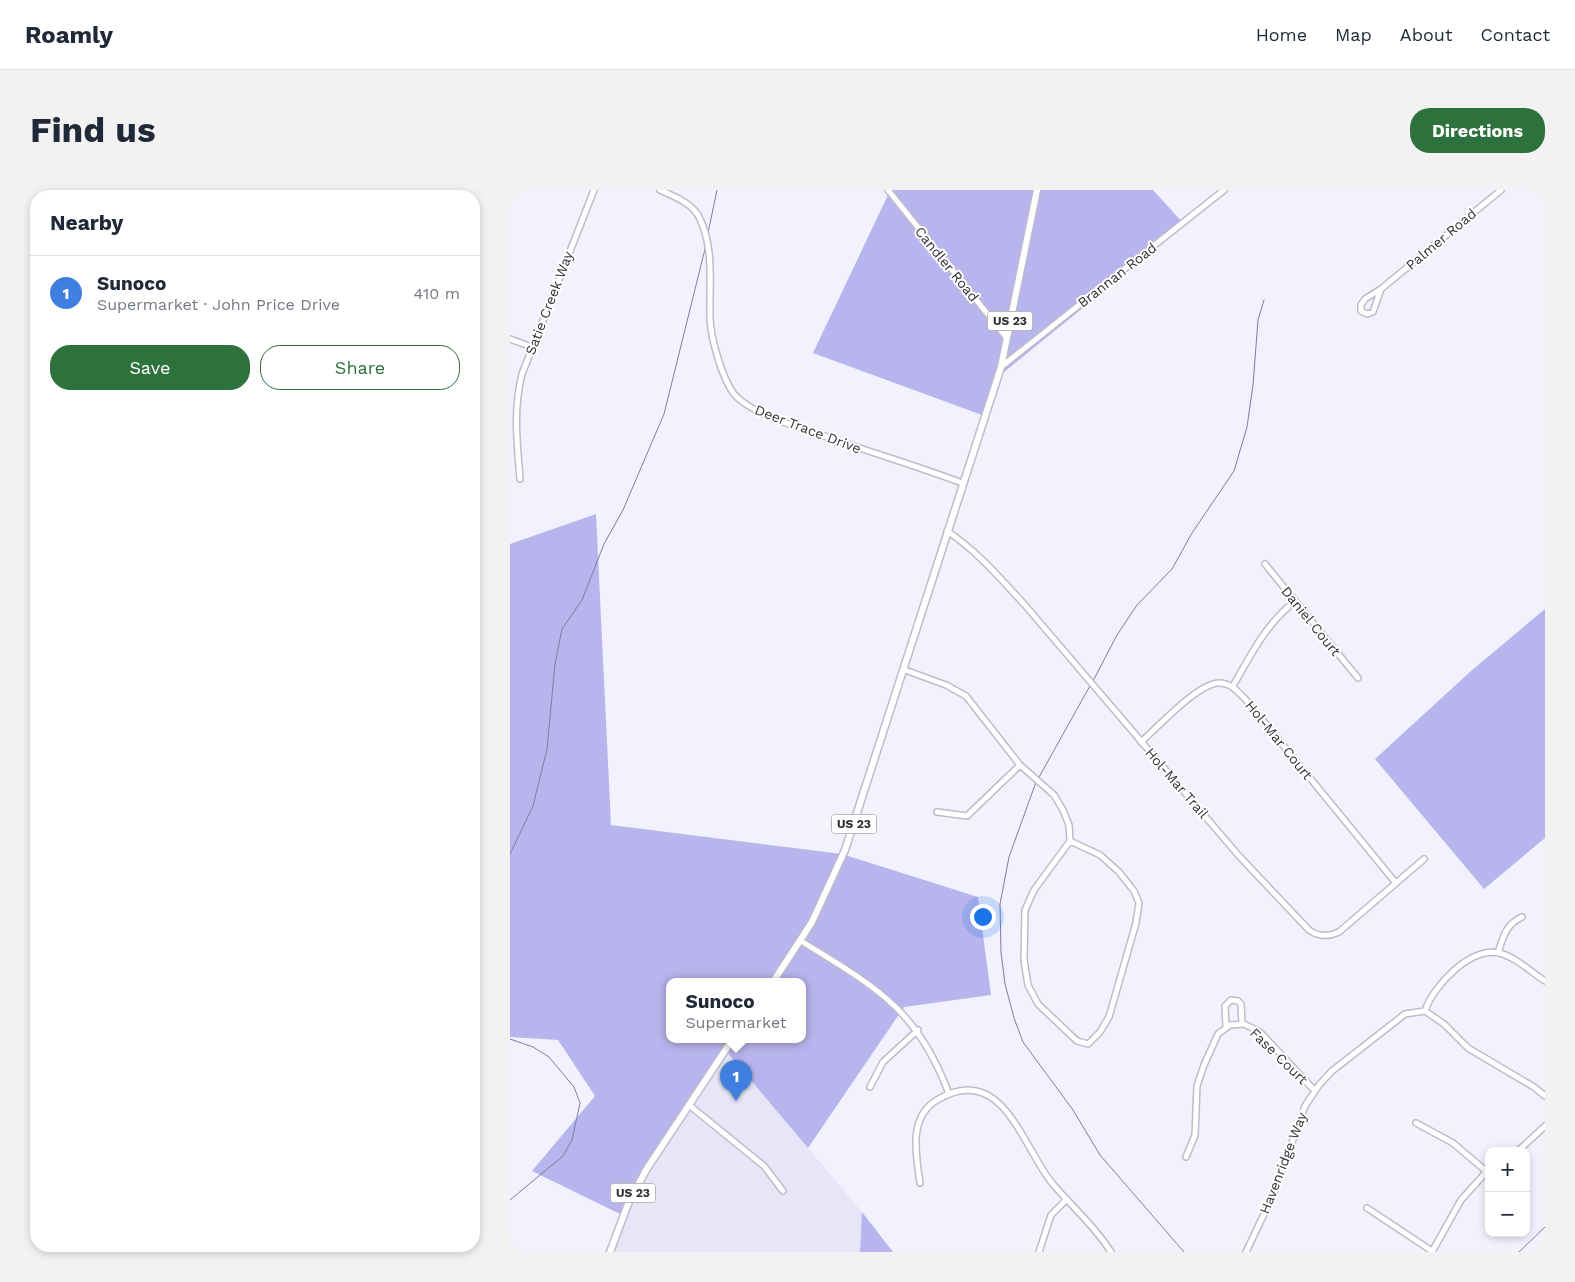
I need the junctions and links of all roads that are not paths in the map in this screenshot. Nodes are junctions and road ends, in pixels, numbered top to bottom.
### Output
1 (594, 190) edge
2 (660, 190) edge
3 (888, 190) edge
4 (1037, 190) edge
5 (1224, 190) edge
6 (1500, 190) edge
7 (1381, 289) junction
8 (1006, 337) junction
9 (510, 339) edge
10 (532, 347) junction
11 (1001, 367) junction
12 (520, 479) dead end
13 (962, 483) junction
14 (947, 531) junction
15 (1265, 564) dead end
16 (1294, 602) junction
17 (904, 670) junction
18 (1358, 678) dead end
19 (1233, 686) junction
20 (1141, 742) junction
21 (1020, 765) junction
22 (937, 812) dead end
23 (1070, 841) junction
24 (1424, 859) dead end
25 (1395, 882) junction
26 (1522, 918) dead end
27 (801, 941) junction
28 (1498, 952) junction
29 (775, 978) edge
30 (1545, 981) edge
31 (1425, 1011) junction
32 (1242, 1024) junction
33 (1226, 1026) junction
34 (918, 1030) junction
35 (730, 1043) edge
36 (870, 1087) dead end
37 (1315, 1091) junction
38 (949, 1094) junction
39 (1545, 1096) edge
40 (689, 1105) junction
41 (1416, 1123) dead end
42 (1545, 1126) edge
43 (1522, 1147) edge
44 (1186, 1157) dead end
45 (1485, 1168) edge
46 (1485, 1173) edge
47 (920, 1183) dead end
48 (783, 1191) dead end
49 (1066, 1199) junction
50 (1367, 1208) dead end
51 (610, 1252) edge
52 (1039, 1252) edge
53 (1111, 1252) edge
54 (1246, 1252) edge
55 (1432, 1252) edge

1 - 10 street, Satie Creek Way
2 - 13 street, Deer Trace Drive
3 - 8 street, Candler Road
4 - 8 main road, US 23
5 - 11 street, Brannan Road
6 - 7 street, Palmer Road
7 - 7 street, Palmer Road
8 - 11 main road, US 23
9 - 10 street
10 - 12 street, Satie Creek Way
11 - 13 main road, US 23
13 - 14 main road, US 23
14 - 17 main road, US 23
14 - 20 street, Hol-Mar Trail
15 - 16 street, Daniel Court
16 - 18 street, Daniel Court
16 - 19 street
17 - 21 street
17 - 27 main road, US 23
19 - 20 street
19 - 25 street, Hol-Mar Court
20 - 25 street, Hol-Mar Trail
21 - 22 street
21 - 23 street
23 - 23 street
24 - 25 street, Hol-Mar Trail
26 - 28 street
27 - 29 main road, US 23
27 - 34 street
28 - 30 street
28 - 31 street
31 - 37 street, Havenridge Way
31 - 39 street
32 - 33 street
32 - 33 street
32 - 37 street, Fase Court
33 - 44 street
34 - 36 street
34 - 38 street
35 - 40 main road, US 23
37 - 54 street, Havenridge Way
38 - 47 street
38 - 49 street
40 - 48 street
40 - 51 main road, US 23
41 - 45 street
42 - 43 street
46 - 55 street
49 - 52 street
49 - 53 street
50 - 55 street

